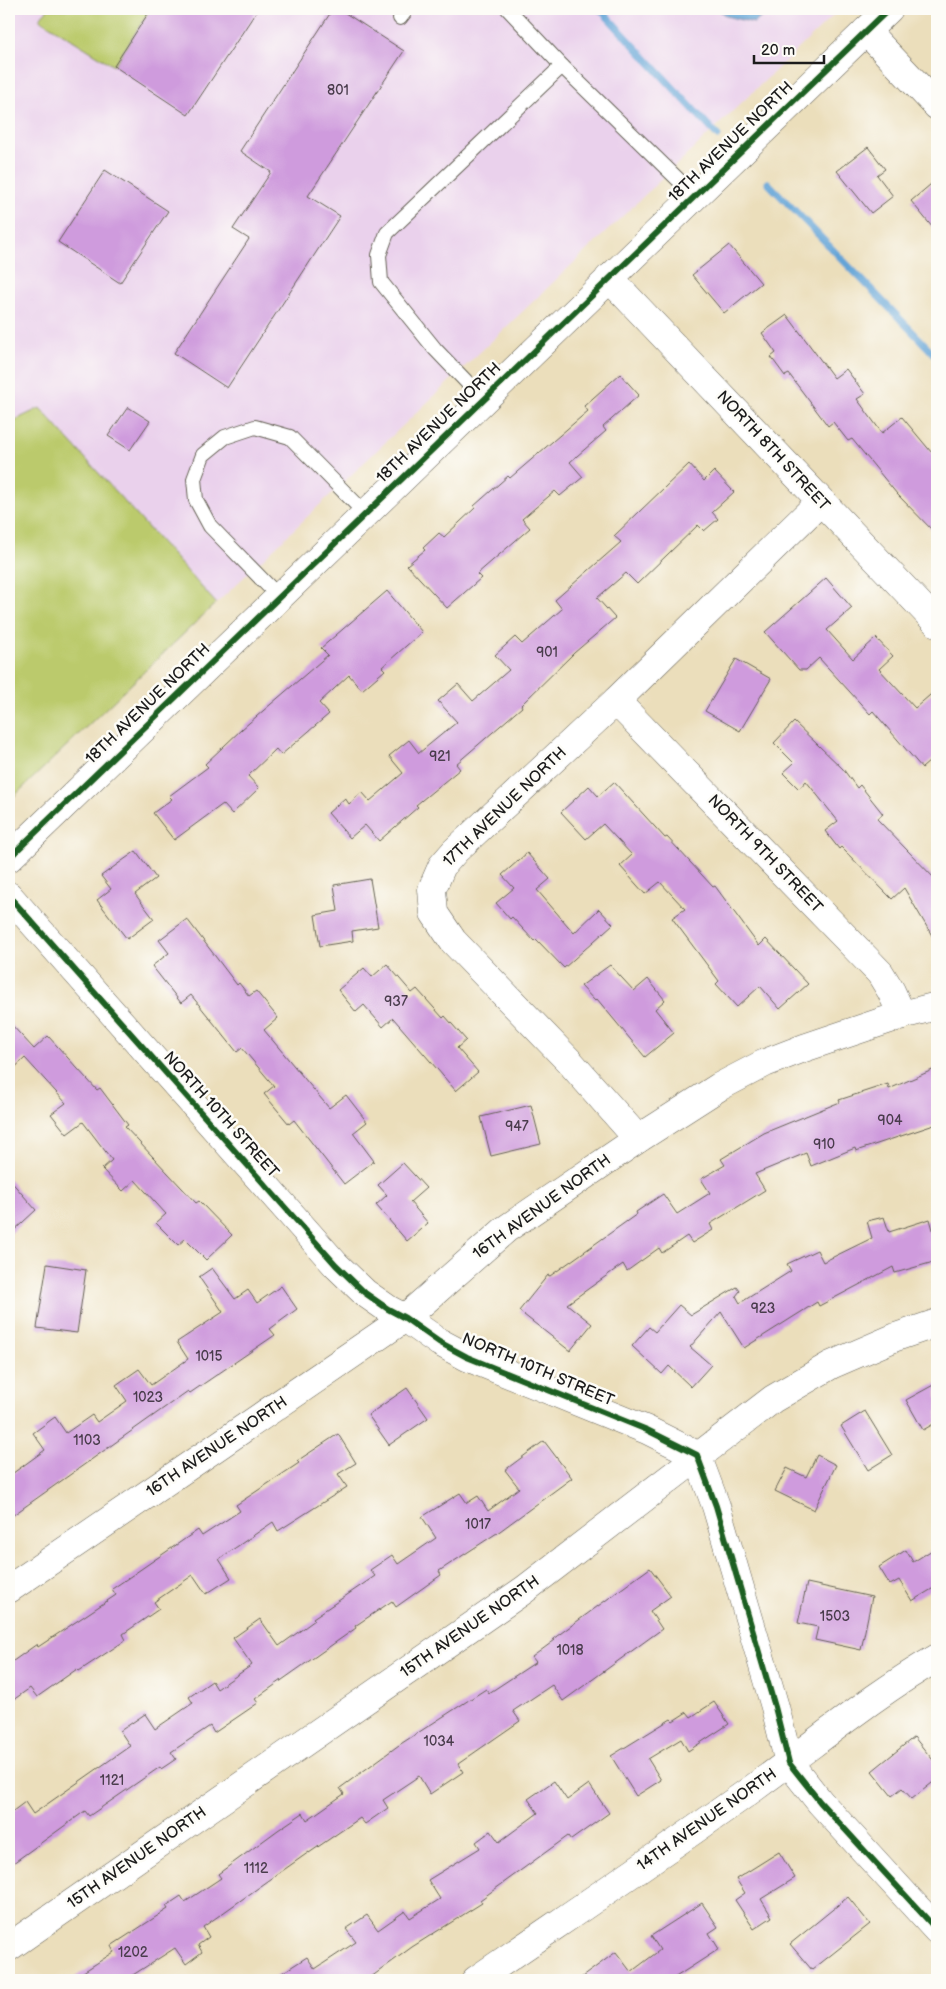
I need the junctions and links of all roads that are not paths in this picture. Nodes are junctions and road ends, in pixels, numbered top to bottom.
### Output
1 (508, 9) edge
2 (889, 9) edge
3 (866, 31) junction
4 (562, 66) junction
5 (937, 106) edge
6 (695, 196) junction
7 (609, 278) junction
8 (482, 399) junction
9 (820, 502) junction
10 (366, 514) junction
11 (280, 598) junction
12 (937, 623) edge
13 (616, 701) junction
14 (9, 858) edge
15 (9, 896) edge
16 (937, 1006) edge
17 (902, 1016) junction
18 (638, 1139) junction
19 (405, 1318) junction
20 (937, 1323) edge
21 (697, 1456) junction
22 (9, 1589) edge
23 (937, 1658) edge
24 (789, 1762) junction
25 (937, 1930) edge
26 (9, 1947) edge
27 (476, 1980) edge

1 - 4 lane
2 - 3 street, 18TH AVENUE NORTH
3 - 5 street
3 - 6 street, 18TH AVENUE NORTH
4 - 6 lane
4 - 8 lane
6 - 7 street, 18TH AVENUE NORTH
7 - 8 street, 18TH AVENUE NORTH
7 - 9 street, NORTH 8TH STREET
8 - 10 street, 18TH AVENUE NORTH
9 - 12 street, NORTH 8TH STREET
9 - 13 street, 17TH AVENUE NORTH
10 - 11 street, 18TH AVENUE NORTH
10 - 11 lane
11 - 14 street, 18TH AVENUE NORTH
13 - 17 street, NORTH 9TH STREET
13 - 18 street, 17TH AVENUE NORTH
15 - 19 street, NORTH 10TH STREET
16 - 17 street, 16TH AVENUE NORTH
17 - 18 street, 16TH AVENUE NORTH
18 - 19 street, 16TH AVENUE NORTH
19 - 21 street, NORTH 10TH STREET
19 - 22 street, 16TH AVENUE NORTH
20 - 21 street, 15TH AVENUE NORTH
21 - 24 street
21 - 26 street, 15TH AVENUE NORTH
23 - 24 street, 14TH AVENUE NORTH
24 - 25 street
24 - 27 street, 14TH AVENUE NORTH

